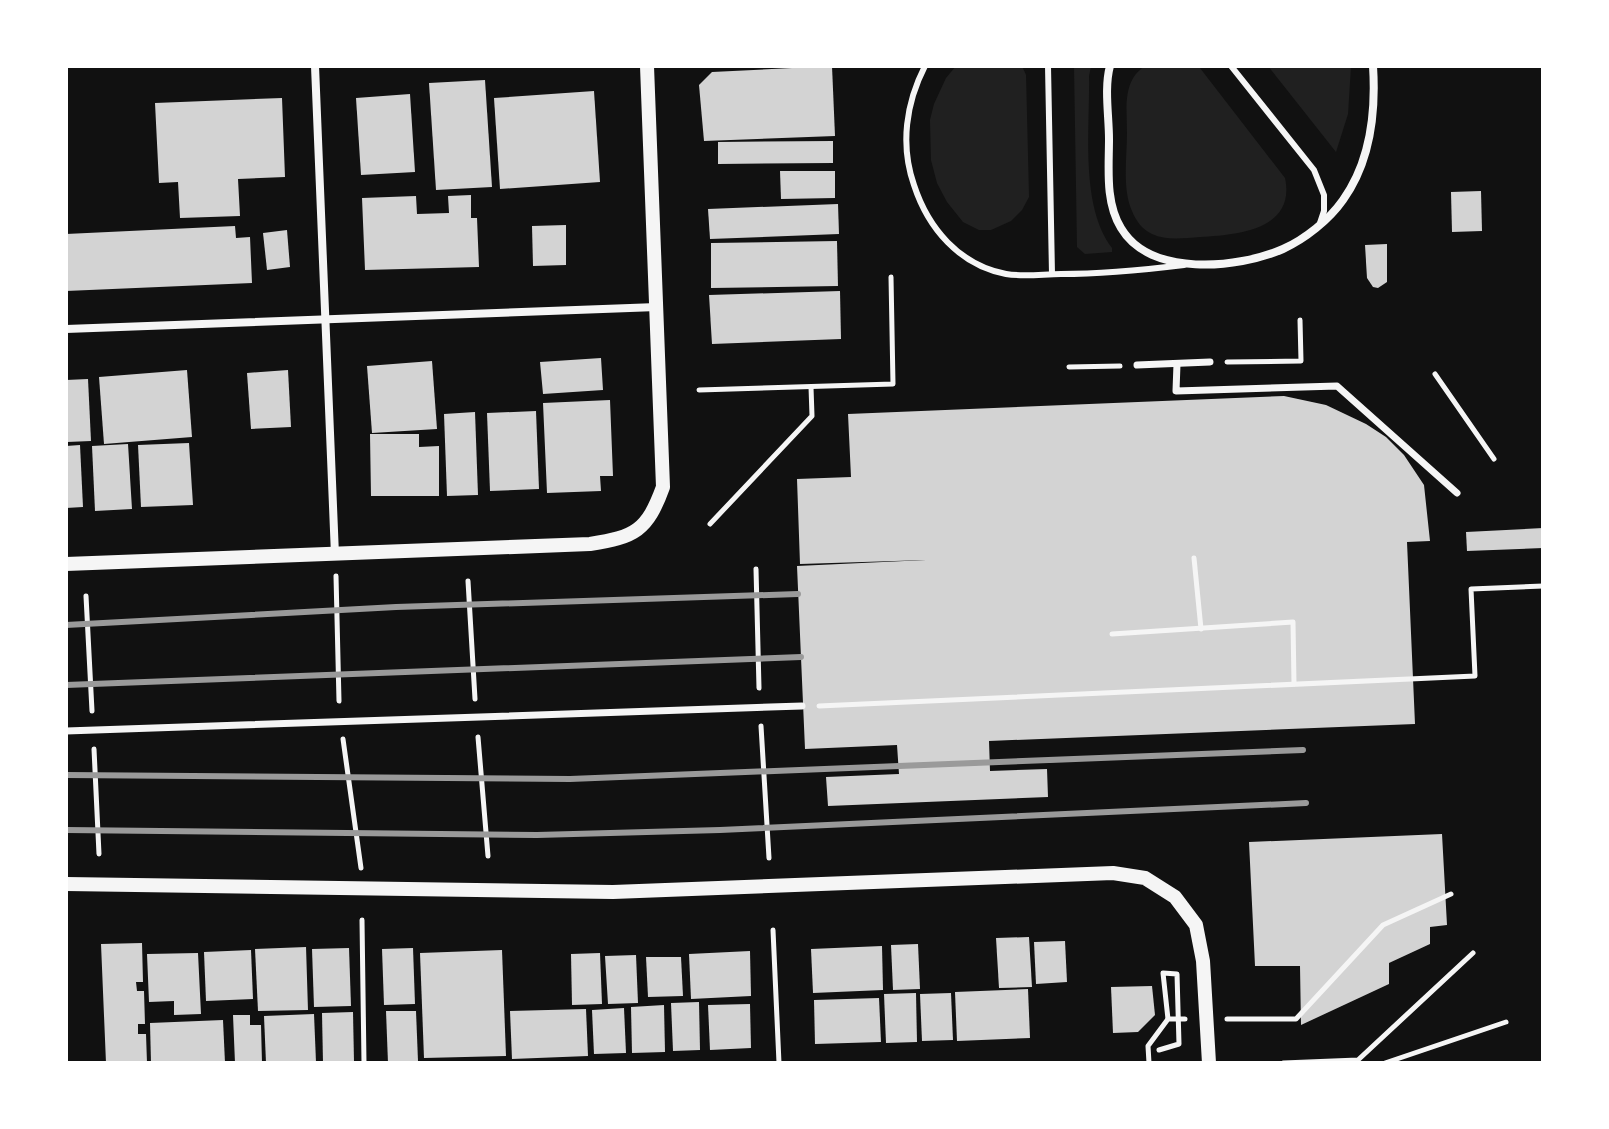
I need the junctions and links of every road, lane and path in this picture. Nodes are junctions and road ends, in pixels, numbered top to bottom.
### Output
1 (315, 66) edge
2 (647, 66) edge
3 (925, 66) edge
4 (1048, 66) edge
5 (1110, 66) edge
6 (1231, 66) edge
7 (1373, 66) edge
8 (1319, 226) junction
9 (1197, 264) junction
10 (1052, 274) junction
11 (891, 277) dead end
12 (657, 307) junction
13 (326, 319) junction
14 (1300, 320) dead end
15 (66, 329) edge
16 (1210, 362) joint
17 (1177, 364) junction
18 (1137, 365) joint
19 (1069, 367) dead end
20 (1435, 374) dead end
21 (811, 387) junction
22 (699, 390) dead end
23 (1494, 459) dead end
24 (1457, 493) dead end
25 (710, 524) dead end
26 (335, 555) junction
27 (1194, 558) dead end
28 (66, 564) edge
29 (1543, 586) edge
30 (1201, 629) junction
31 (1112, 634) dead end
32 (1294, 684) junction
33 (802, 706) dead end
34 (818, 706) dead end
35 (66, 731) edge
36 (66, 884) edge
37 (1451, 894) dead end
38 (362, 920) dead end
39 (773, 930) dead end
40 (1473, 953) dead end
41 (1168, 1019) dead end
42 (1296, 1019) dead end
43 (1506, 1022) dead end
44 (1159, 1050) dead end
45 (1358, 1061) edge
46 (364, 1063) edge
47 (779, 1063) edge
48 (1209, 1063) edge
49 (1283, 1063) edge
50 (1385, 1063) edge

1 - 13 street
2 - 12 street
3 - 10 lane
4 - 10 lane
5 - 9 street
6 - 8 lane
7 - 8 street
8 - 9 street
9 - 10 lane
11 - 21 path
12 - 13 street
12 - 26 street
13 - 15 street
13 - 26 street
14 - 16 path
16 - 17 street
17 - 18 street
17 - 24 street
18 - 19 path
20 - 23 path
21 - 22 path
21 - 25 path
26 - 28 street
27 - 30 path
29 - 32 path
30 - 31 path
30 - 32 path
32 - 34 path
33 - 35 street
36 - 48 street
37 - 42 path
38 - 46 path
39 - 47 path
40 - 45 path
41 - 44 path
43 - 50 path
45 - 49 path

